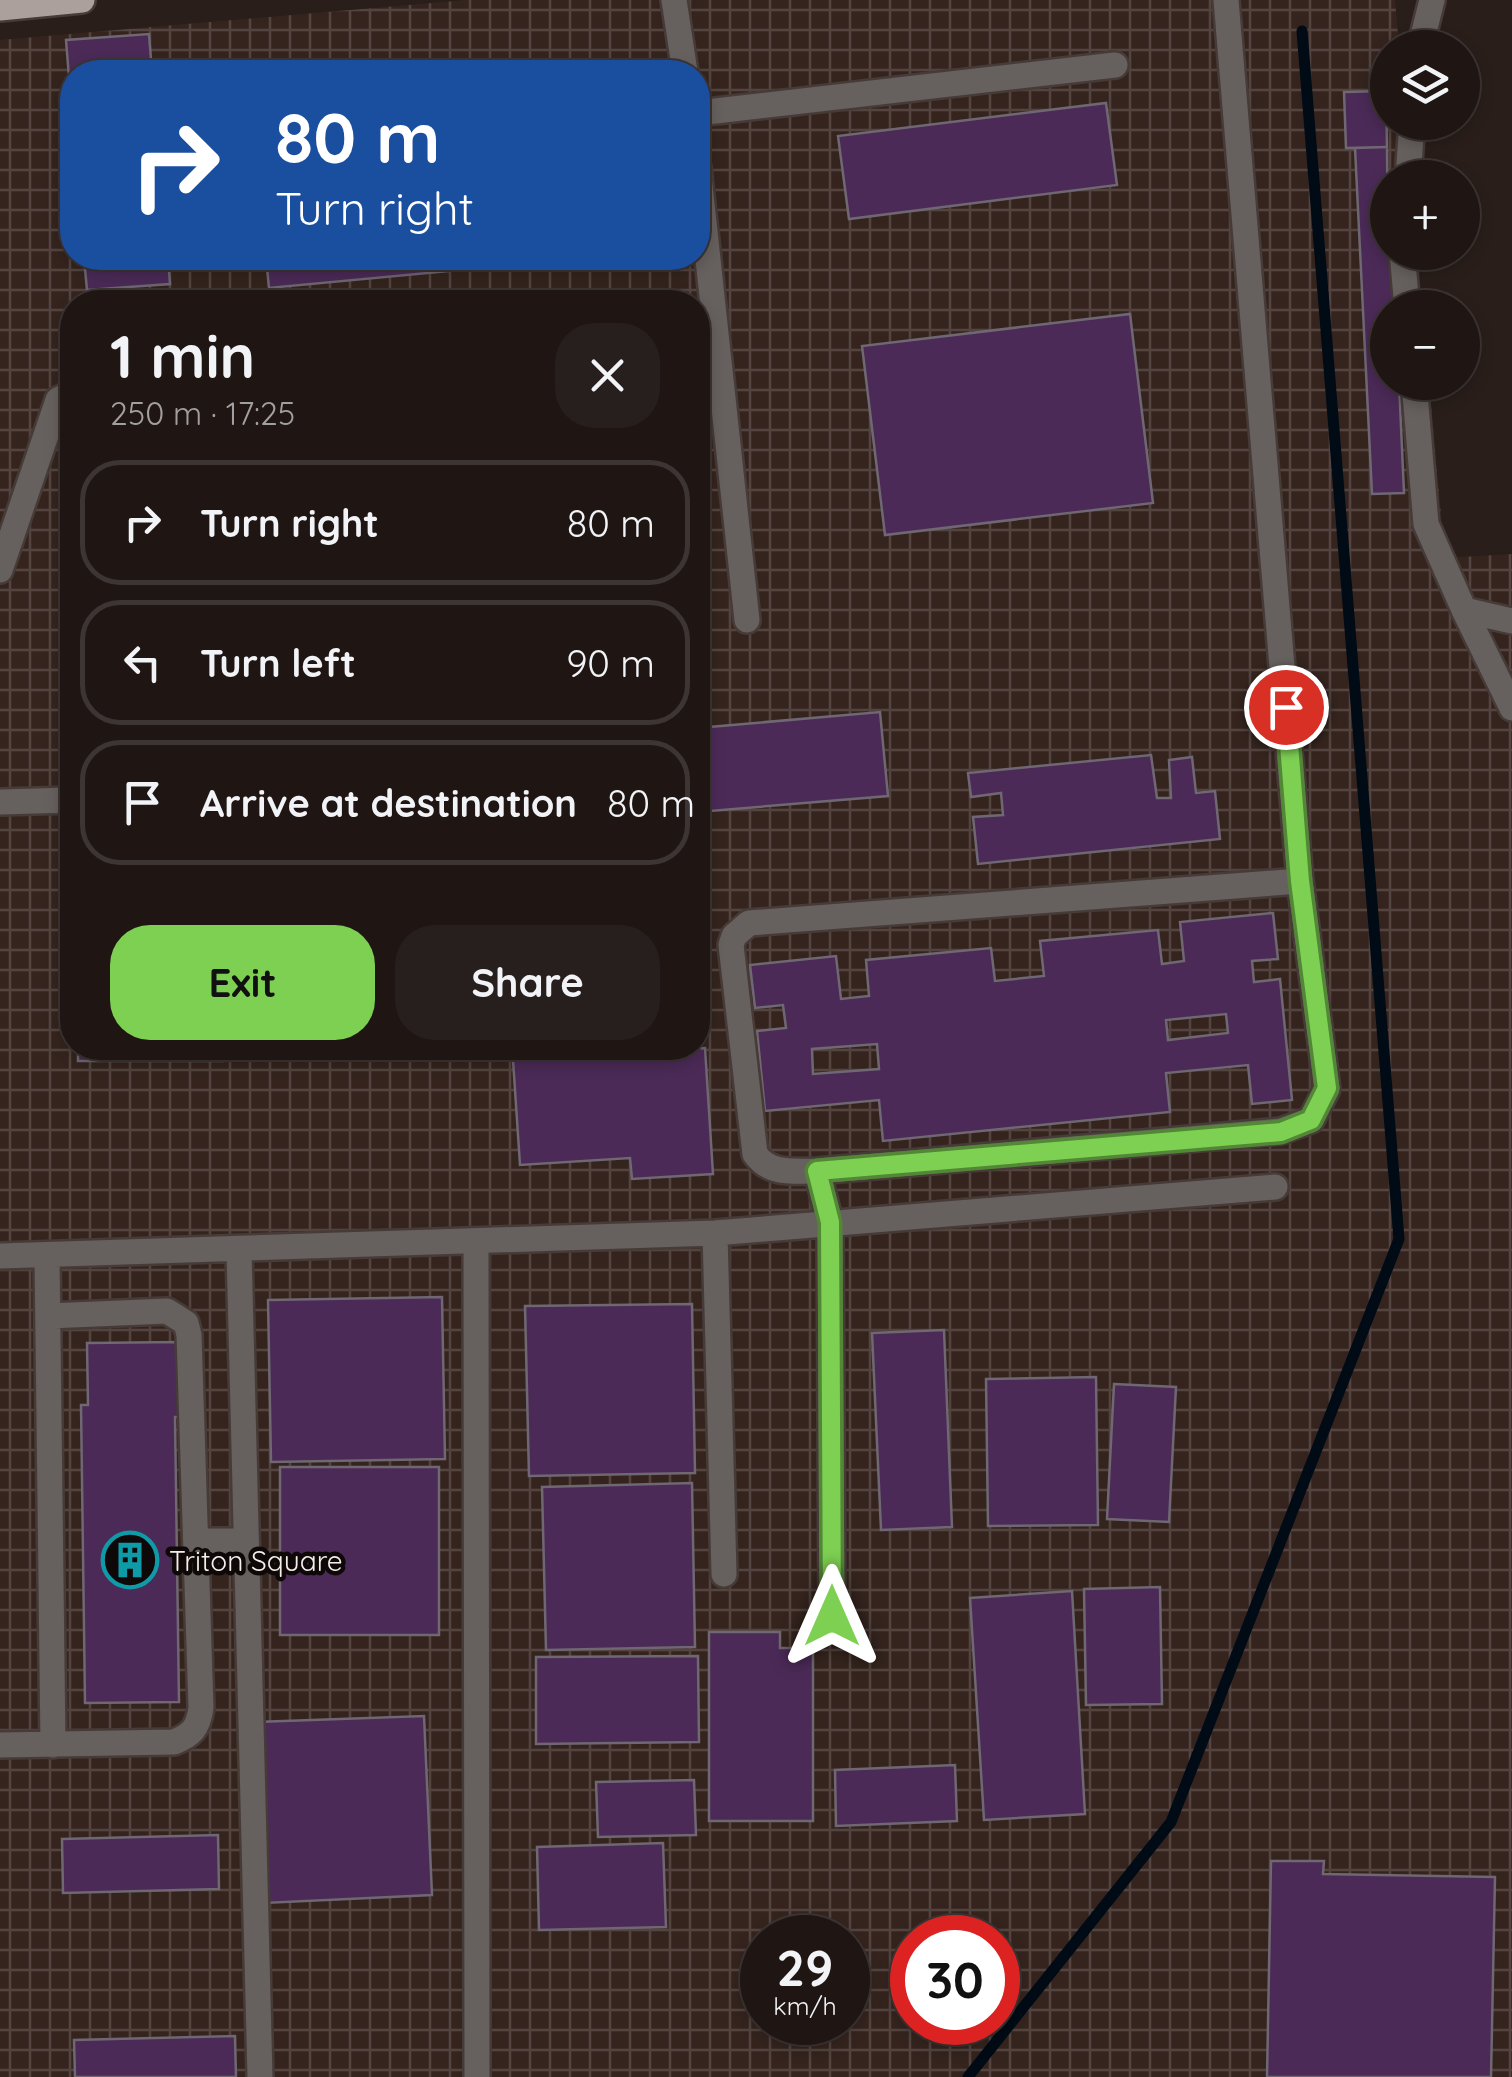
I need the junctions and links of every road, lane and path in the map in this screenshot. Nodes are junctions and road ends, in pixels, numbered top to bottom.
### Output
1 (82, 0) edge
2 (674, 0) edge
3 (1226, 0) edge
4 (1432, 0) edge
5 (0, 8) edge
6 (1424, 30) edge
7 (683, 60) edge
8 (1114, 64) dead end
9 (710, 112) edge
10 (709, 270) edge
11 (60, 399) edge
12 (1416, 400) edge
13 (0, 570) edge
14 (1464, 610) junction
15 (747, 620) dead end
16 (1512, 622) edge
17 (1512, 708) edge
18 (60, 800) edge
19 (0, 802) edge
20 (1300, 881) junction
21 (817, 1171) junction
22 (1275, 1187) dead end
23 (830, 1222) junction
24 (715, 1233) junction
25 (476, 1241) junction
26 (238, 1251) junction
27 (46, 1255) junction
28 (0, 1256) edge
29 (48, 1316) junction
30 (196, 1540) junction
31 (246, 1542) junction
32 (724, 1574) dead end
33 (832, 1616) dead end
34 (0, 1745) edge
35 (53, 1745) junction
36 (260, 2077) edge
37 (476, 2077) edge

1 - 5 main road
2 - 7 street
3 - 20 street
4 - 6 street
8 - 9 street
10 - 15 street
11 - 13 street
12 - 14 street
14 - 16 street
14 - 17 street
18 - 19 street
20 - 21 street
20 - 21 street
21 - 23 street
22 - 23 street
23 - 24 street
23 - 33 street
24 - 25 street
24 - 32 street
25 - 26 street
25 - 37 street
26 - 27 street
26 - 31 street
27 - 28 street
27 - 29 street
29 - 30 street
29 - 35 street
30 - 31 street
30 - 35 street
31 - 36 street
34 - 35 street

